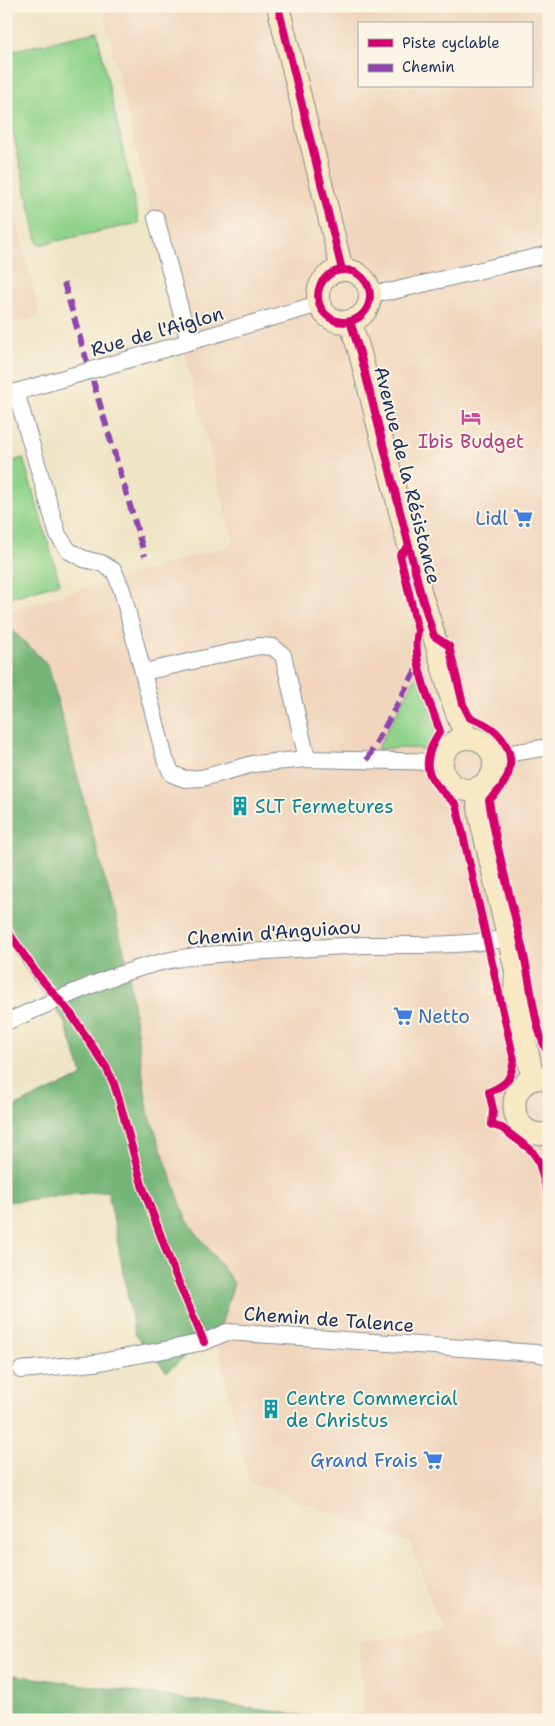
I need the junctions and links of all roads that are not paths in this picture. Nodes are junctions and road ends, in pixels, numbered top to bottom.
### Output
1 (278, 6) edge
2 (156, 218) dead end
3 (549, 254) edge
4 (342, 270) junction
5 (370, 293) junction
6 (319, 304) junction
7 (350, 321) junction
8 (189, 342) junction
9 (11, 393) edge
10 (144, 672) junction
11 (460, 740) junction
12 (549, 747) edge
13 (493, 756) junction
14 (307, 759) junction
15 (442, 762) junction
16 (472, 788) junction
17 (497, 940) junction
18 (515, 991) junction
19 (6, 1022) edge
20 (541, 1079) edge
21 (548, 1136) edge
22 (549, 1356) edge
23 (21, 1370) dead end

1 - 4 main road
2 - 8 street
3 - 5 street
4 - 5 main road
4 - 6 main road
5 - 7 main road
6 - 7 main road
6 - 8 street, Rue de l'Aiglon
7 - 11 main road, Avenue de la Résistance
8 - 9 street, Rue de l'Aiglon
9 - 10 street
10 - 14 street
10 - 14 street
11 - 13 main road
11 - 15 main road
12 - 13 street
13 - 16 main road
14 - 15 street
15 - 16 main road
16 - 17 main road
16 - 18 main road
17 - 18 main road
17 - 19 street, Chemin d'Anguiaou
18 - 20 main road
20 - 21 main road
22 - 23 street, Chemin de Talence

